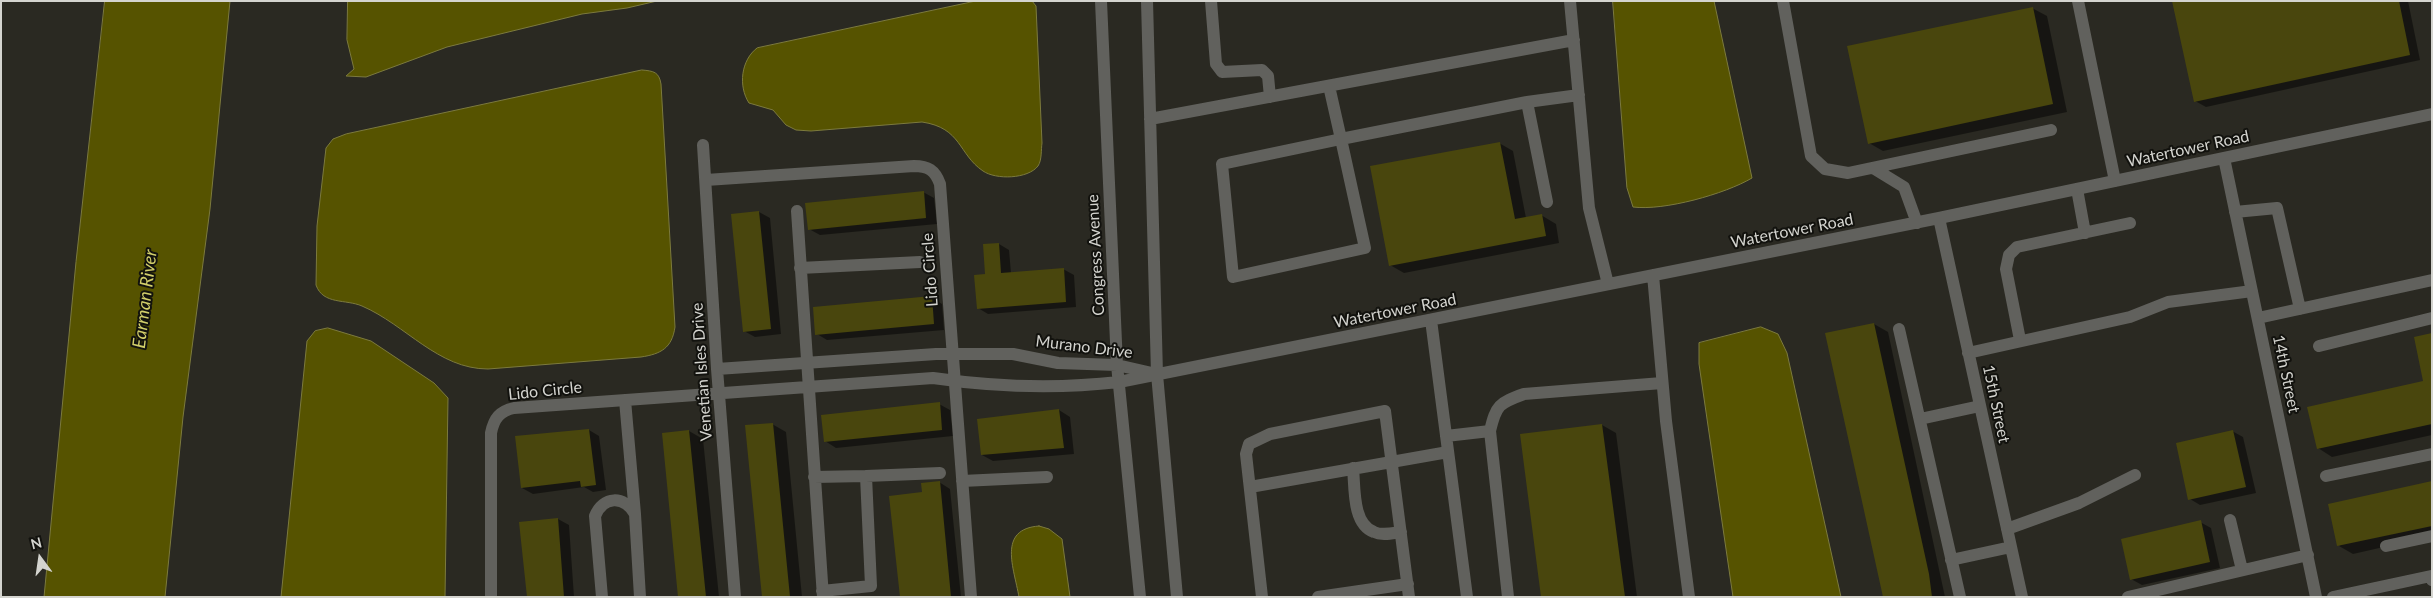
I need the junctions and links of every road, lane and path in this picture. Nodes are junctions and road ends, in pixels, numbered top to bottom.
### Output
1 (1101, 1) edge
2 (1147, 1) edge
3 (1211, 1) edge
4 (1570, 1) edge
5 (1784, 1) edge
6 (2078, 1) edge
7 (1574, 40) junction
8 (1329, 86) junction
9 (1579, 95) junction
10 (1270, 97) junction
11 (1527, 102) junction
12 (2432, 114) edge
13 (1150, 119) junction
14 (2051, 130) dead end
15 (1341, 139) junction
16 (703, 144) dead end
17 (2224, 158) junction
18 (1872, 168) junction
19 (706, 180) junction
20 (2115, 181) junction
21 (2076, 189) junction
22 (1546, 202) dead end
23 (797, 211) dead end
24 (2235, 212) junction
25 (1939, 218) junction
26 (1917, 223) junction
27 (2130, 223) dead end
28 (2085, 232) junction
29 (920, 262) dead end
30 (800, 268) junction
31 (1653, 276) junction
32 (2432, 280) edge
33 (1608, 284) junction
34 (2252, 291) junction
35 (2300, 309) junction
36 (2258, 318) junction
37 (2432, 318) edge
38 (1431, 320) junction
39 (1900, 329) dead end
40 (2020, 340) junction
41 (2319, 346) dead end
42 (1968, 353) junction
43 (953, 354) junction
44 (807, 363) junction
45 (1117, 365) junction
46 (717, 369) junction
47 (1157, 374) junction
48 (955, 381) junction
49 (1118, 382) junction
50 (1662, 383) junction
51 (808, 387) junction
52 (719, 393) junction
53 (625, 400) junction
54 (1980, 406) junction
55 (1920, 419) junction
56 (1490, 431) junction
57 (1446, 436) junction
58 (1448, 452) junction
59 (2432, 454) edge
60 (1392, 460) junction
61 (1353, 468) junction
62 (940, 472) dead end
63 (2135, 475) dead end
64 (866, 476) junction
65 (2326, 476) dead end
66 (814, 477) junction
67 (1047, 477) dead end
68 (962, 482) junction
69 (1250, 487) junction
70 (634, 514) junction
71 (2230, 520) dead end
72 (2007, 529) junction
73 (1401, 532) junction
74 (2432, 536) edge
75 (2011, 546) junction
76 (2386, 546) dead end
77 (2308, 555) junction
78 (1951, 560) junction
79 (2242, 570) junction
80 (2432, 580) edge
81 (1408, 591) edge
82 (823, 594) edge
83 (641, 596) edge
84 (491, 597) edge
85 (602, 597) edge
86 (735, 597) edge
87 (971, 597) edge
88 (1140, 597) edge
89 (1177, 597) edge
90 (1262, 597) edge
91 (1318, 597) edge
92 (1467, 597) edge
93 (1508, 597) edge
94 (1689, 597) edge
95 (1960, 597) edge
96 (2022, 597) edge
97 (2128, 597) edge
98 (2316, 597) edge
99 (2333, 597) edge

1 - 45 street, Congress Avenue
2 - 13 street
3 - 10 street
4 - 7 street
5 - 18 street
6 - 20 street
7 - 8 street
7 - 9 street
8 - 10 street
8 - 15 street
9 - 11 street
9 - 33 street
10 - 13 street
11 - 15 street
11 - 22 street
12 - 17 street, Watertower Road
13 - 47 street
14 - 18 street
15 - 15 street
16 - 19 street, Venetian Isles Drive
17 - 20 street, Watertower Road
17 - 24 street, 14th Street
18 - 26 street
19 - 43 street, Lido Circle
19 - 46 street, Venetian Isles Drive
20 - 21 street, Watertower Road
21 - 25 street, Watertower Road
21 - 28 street
23 - 30 street
24 - 34 street, 14th Street
24 - 35 street
25 - 26 street, Watertower Road
25 - 42 street, 15th Street
26 - 31 street, Watertower Road
27 - 28 street
28 - 40 street
29 - 30 street
30 - 44 street
31 - 33 street, Watertower Road
31 - 50 street
32 - 35 street
33 - 38 street, Watertower Road
34 - 36 street, 14th Street
34 - 40 street
35 - 36 street
36 - 77 street, 14th Street
37 - 41 street
38 - 47 street, Watertower Road
38 - 57 street
39 - 55 street
40 - 42 street
42 - 54 street, 15th Street
43 - 44 street, Murano Drive
43 - 45 street, Murano Drive
43 - 48 street, Lido Circle
44 - 46 street, Murano Drive
44 - 51 street
45 - 47 street, Murano Drive
45 - 49 street, Congress Avenue
46 - 52 street, Venetian Isles Drive
47 - 49 street, Murano Drive
47 - 89 street
48 - 49 street, Murano Drive
48 - 51 street, Murano Drive
48 - 68 street, Lido Circle
49 - 88 street, Congress Avenue
50 - 56 street
50 - 94 street
51 - 52 street, Murano Drive
51 - 66 street
52 - 53 street, Lido Circle
52 - 86 street, Venetian Isles Drive
53 - 70 street
53 - 84 street, Lido Circle
54 - 55 street
54 - 72 street, 15th Street
55 - 78 street
56 - 57 street
56 - 93 street
57 - 58 street
58 - 60 street
58 - 92 street
59 - 65 street
60 - 61 street
60 - 69 street
60 - 73 street
61 - 69 street
61 - 73 street
62 - 64 street
63 - 72 street
64 - 66 street
64 - 82 street
66 - 82 street
67 - 68 street
68 - 87 street, Lido Circle
69 - 90 street
70 - 83 street
70 - 85 street
71 - 79 street
72 - 75 street, 15th Street
73 - 81 street
74 - 76 street
75 - 78 street
75 - 96 street, 15th Street
77 - 79 street
77 - 98 street, 14th Street
78 - 95 street
79 - 97 street
80 - 99 street
81 - 91 street

